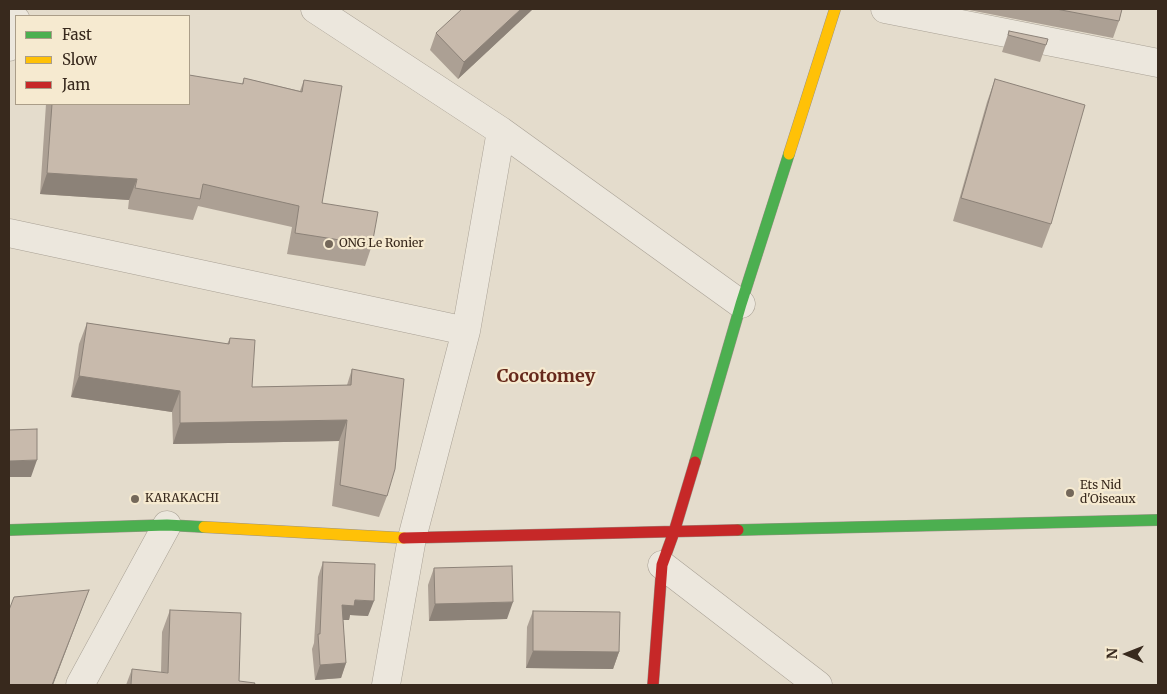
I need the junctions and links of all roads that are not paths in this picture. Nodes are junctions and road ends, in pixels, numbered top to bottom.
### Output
1 (314, 9) edge
2 (835, 9) edge
3 (885, 9) edge
4 (15, 24) edge
5 (9, 48) edge
6 (1158, 59) edge
7 (500, 131) junction
8 (9, 233) edge
9 (741, 304) junction
10 (466, 331) junction
11 (1158, 520) edge
12 (167, 525) junction
13 (9, 530) edge
14 (674, 532) junction
15 (412, 538) junction
16 (662, 565) junction
17 (80, 685) edge
18 (386, 685) edge
19 (654, 685) edge
20 (818, 685) edge

1 - 7 street
2 - 9 main road
3 - 6 street
4 - 5 street
7 - 9 street
7 - 10 street
8 - 10 street
9 - 14 main road
10 - 15 street
11 - 14 main road
12 - 13 main road
12 - 15 main road
12 - 17 street
14 - 15 main road
14 - 16 main road
15 - 18 street
16 - 19 main road
16 - 20 street

